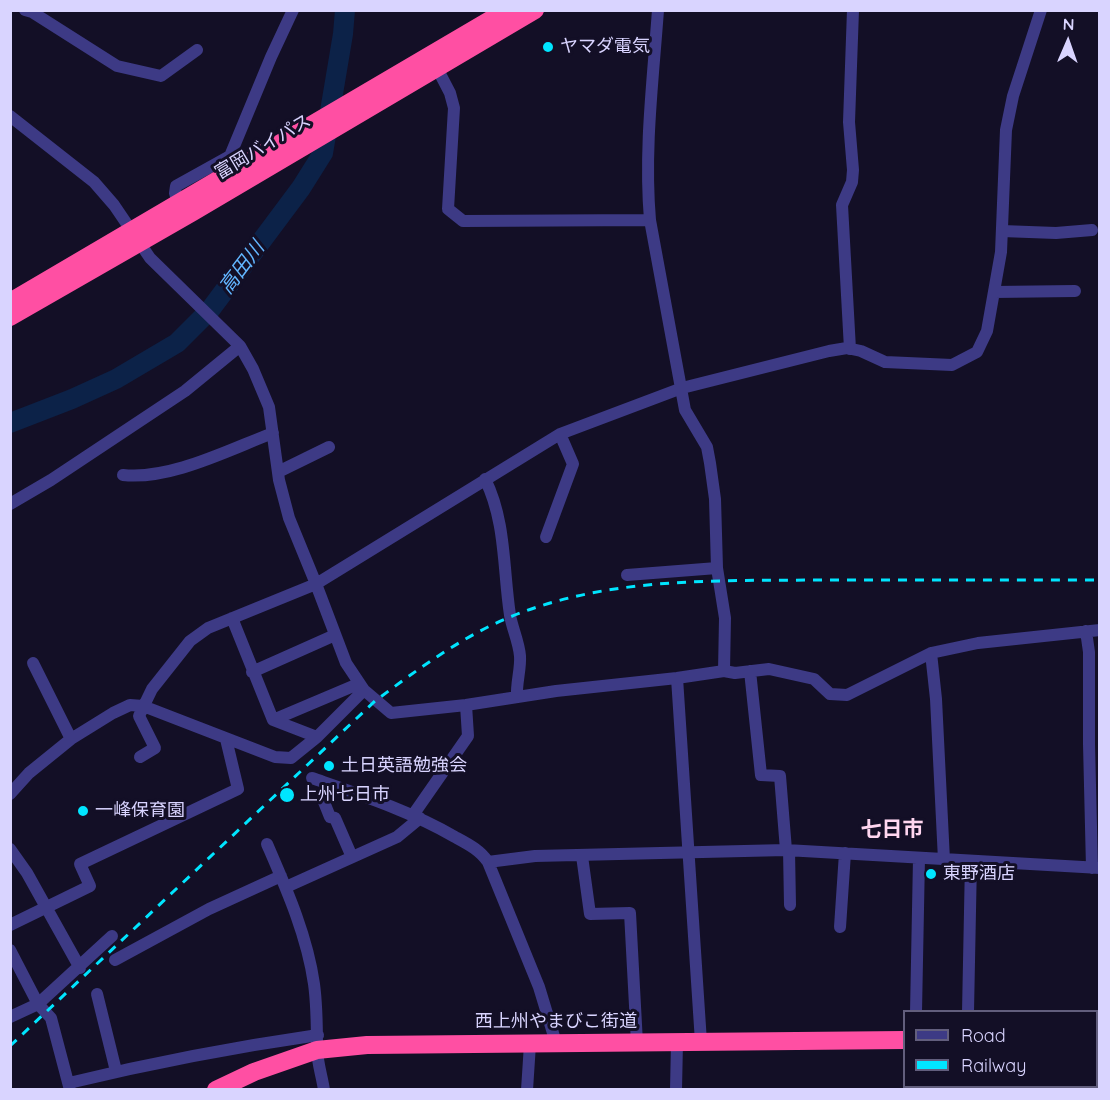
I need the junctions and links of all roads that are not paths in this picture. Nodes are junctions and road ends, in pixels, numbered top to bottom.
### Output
1 (25, 10) edge
2 (293, 10) edge
3 (507, 10) edge
4 (535, 10) edge
5 (658, 10) edge
6 (853, 10) edge
7 (1041, 10) edge
8 (197, 50) dead end
9 (437, 69) junction
10 (10, 116) edge
11 (186, 205) junction
12 (650, 220) junction
13 (1092, 230) dead end
14 (1002, 231) junction
15 (136, 236) junction
16 (1075, 291) dead end
17 (994, 292) junction
18 (10, 302) edge
19 (10, 317) edge
20 (236, 342) junction
21 (850, 349) junction
22 (682, 388) junction
23 (273, 433) junction
24 (560, 434) junction
25 (328, 447) dead end
26 (278, 472) junction
27 (123, 475) dead end
28 (485, 479) junction
29 (10, 504) edge
30 (546, 537) dead end
31 (717, 568) junction
32 (627, 575) dead end
33 (316, 584) junction
34 (232, 618) junction
35 (1100, 630) edge
36 (1086, 631) junction
37 (335, 635) junction
38 (931, 653) junction
39 (33, 663) dead end
40 (724, 670) junction
41 (750, 671) junction
42 (252, 672) junction
43 (677, 678) junction
44 (361, 687) junction
45 (517, 697) junction
46 (466, 705) junction
47 (142, 706) junction
48 (273, 720) junction
49 (317, 737) junction
50 (71, 739) junction
51 (226, 739) junction
52 (140, 757) dead end
53 (312, 778) dead end
54 (10, 794) edge
55 (324, 802) dead end
56 (416, 816) junction
57 (267, 844) dead end
58 (10, 849) edge
59 (788, 850) junction
60 (688, 853) junction
61 (845, 854) junction
62 (582, 856) junction
63 (351, 857) junction
64 (919, 858) junction
65 (944, 860) junction
66 (971, 861) junction
67 (488, 862) junction
68 (1096, 868) edge
69 (284, 881) junction
70 (790, 905) dead end
71 (45, 907) junction
72 (10, 925) edge
73 (840, 927) dead end
74 (112, 936) dead end
75 (10, 950) edge
76 (116, 960) dead end
77 (80, 968) junction
78 (97, 994) dead end
79 (38, 1004) junction
80 (916, 1010) edge
81 (968, 1010) edge
82 (10, 1017) edge
83 (903, 1040) edge
84 (318, 1042) junction
85 (677, 1042) junction
86 (701, 1042) junction
87 (556, 1043) junction
88 (637, 1043) junction
89 (530, 1044) junction
90 (116, 1071) junction
91 (69, 1086) edge
92 (216, 1089) edge
93 (324, 1089) edge
94 (527, 1089) edge
95 (676, 1089) edge

1 - 8 street
2 - 11 street
3 - 11 highway, 富岡バイパス
4 - 9 highway, 富岡バイパス
5 - 12 street
6 - 21 street
7 - 14 street
9 - 11 highway, 富岡バイパス
9 - 12 street
10 - 15 street
11 - 15 highway, 富岡バイパス
12 - 22 street
13 - 14 street
14 - 17 street
15 - 18 highway, 富岡バイパス
15 - 19 highway, 富岡バイパス
15 - 20 street
16 - 17 street
17 - 21 street
20 - 23 street
20 - 29 street
21 - 22 street
22 - 24 street
22 - 31 street
23 - 26 street
23 - 27 street
24 - 28 street
24 - 30 street
25 - 26 street
26 - 33 street
28 - 33 street
28 - 45 street
31 - 32 street
31 - 40 street
33 - 34 street
33 - 37 street
34 - 42 street
34 - 47 street
35 - 36 street
36 - 38 street
36 - 68 street
37 - 42 street
37 - 44 street
38 - 41 street
38 - 65 street
39 - 50 street
40 - 41 street
40 - 43 street
41 - 59 street
42 - 48 street
43 - 45 street
43 - 60 street
44 - 46 street
44 - 48 street
44 - 49 street
45 - 46 street
46 - 56 street
47 - 50 street
47 - 51 street
47 - 52 street
48 - 49 street
49 - 51 street
50 - 54 street
51 - 71 street
53 - 56 street
55 - 63 street
56 - 63 street
56 - 67 street
57 - 69 street
58 - 71 street
59 - 60 street
59 - 61 street
59 - 70 street
60 - 62 street
60 - 86 street
61 - 64 street
61 - 73 street
62 - 67 street
62 - 88 street
63 - 69 street
64 - 65 street
64 - 80 street
65 - 66 street
66 - 68 street
66 - 81 street
67 - 87 street
69 - 76 street
69 - 84 street
71 - 72 street
71 - 77 street
74 - 77 street
75 - 79 street
77 - 79 street
78 - 90 street
79 - 82 street
79 - 91 street
83 - 86 highway, 西上州やまびこ街道
84 - 89 highway, 西上州やまびこ街道
84 - 90 street
84 - 92 highway, 西上州やまびこ街道
84 - 93 street
85 - 86 highway, 西上州やまびこ街道
85 - 88 highway, 西上州やまびこ街道
85 - 95 street
87 - 88 highway, 西上州やまびこ街道
87 - 89 highway, 西上州やまびこ街道
89 - 94 street
90 - 91 street

